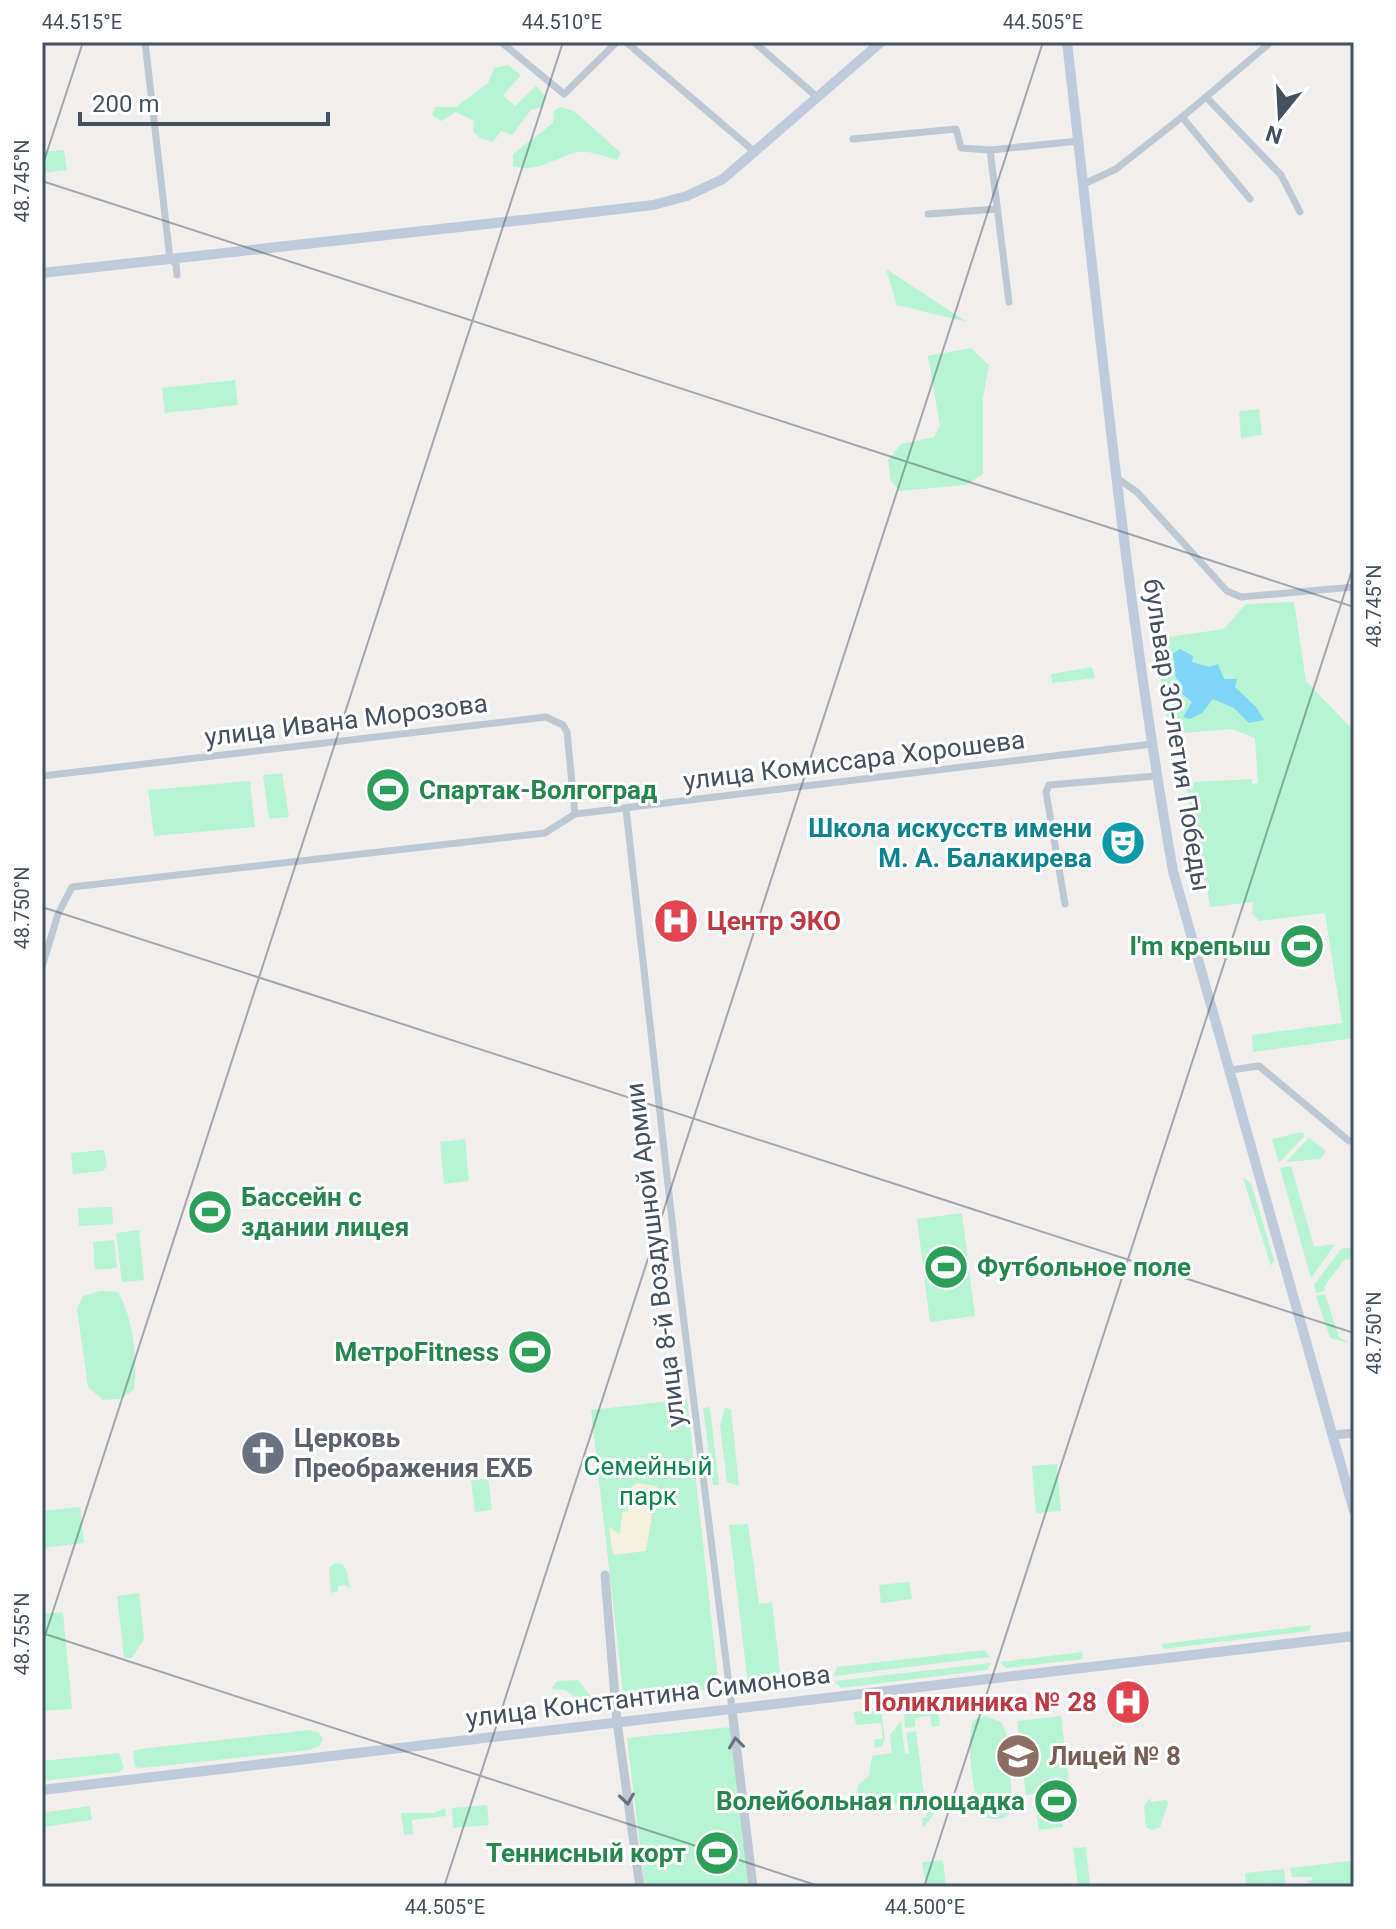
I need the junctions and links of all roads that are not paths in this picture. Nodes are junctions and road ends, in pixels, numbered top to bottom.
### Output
1 (145, 42) edge
2 (501, 42) edge
3 (617, 42) edge
4 (626, 42) edge
5 (754, 42) edge
6 (881, 42) edge
7 (1067, 42) edge
8 (1271, 42) edge
9 (817, 97) junction
10 (1206, 97) junction
11 (1182, 117) junction
12 (853, 139) dead end
13 (1079, 141) junction
14 (990, 150) junction
15 (755, 152) junction
16 (1084, 184) junction
17 (1250, 199) dead end
18 (997, 209) junction
19 (1300, 212) dead end
20 (928, 214) dead end
21 (170, 259) junction
22 (42, 273) edge
23 (177, 275) dead end
24 (1009, 302) dead end
25 (1117, 478) junction
26 (1354, 587) edge
27 (1152, 744) junction
28 (42, 776) edge
29 (1156, 776) junction
30 (626, 809) junction
31 (575, 814) junction
32 (1065, 904) dead end
33 (42, 967) edge
34 (1230, 1070) junction
35 (1354, 1140) edge
36 (1354, 1433) edge
37 (1334, 1435) junction
38 (1354, 1511) edge
39 (605, 1575) dead end
40 (1354, 1636) edge
41 (732, 1709) junction
42 (617, 1722) junction
43 (42, 1790) edge
44 (640, 1887) edge
45 (753, 1887) edge

1 - 21 street
2 - 3 street
4 - 15 street
5 - 9 street
6 - 9 main road
7 - 13 main road, бульвар 30-летия Победы
8 - 10 street
9 - 15 main road
10 - 11 street
10 - 19 street
11 - 16 street
11 - 17 street
12 - 14 street
13 - 14 street
13 - 16 main road, бульвар 30-летия Победы
14 - 18 street
15 - 21 main road
16 - 25 main road, бульвар 30-летия Победы
18 - 20 street
18 - 24 street
21 - 22 main road
21 - 23 street
25 - 26 street
25 - 27 main road, бульвар 30-летия Победы
27 - 29 main road, бульвар 30-летия Победы
27 - 30 street, улица Комиссара Хорошева
28 - 31 street, улица Ивана Морозова
29 - 32 street
29 - 34 main road, бульвар 30-летия Победы
30 - 31 street, улица Комиссара Хорошева
30 - 41 street, улица 8-й Воздушной Армии
31 - 33 street, улица Комиссара Хорошева
34 - 35 street
34 - 37 main road, бульвар 30-летия Победы
36 - 37 street
37 - 38 main road, бульвар 30-летия Победы
39 - 42 street
40 - 41 main road, улица Константина Симонова
41 - 42 main road, улица Константина Симонова
45 -> 41 street, улица 8-й Воздушной Армии
42 - 43 main road, улица Константина Симонова
42 -> 44 street

